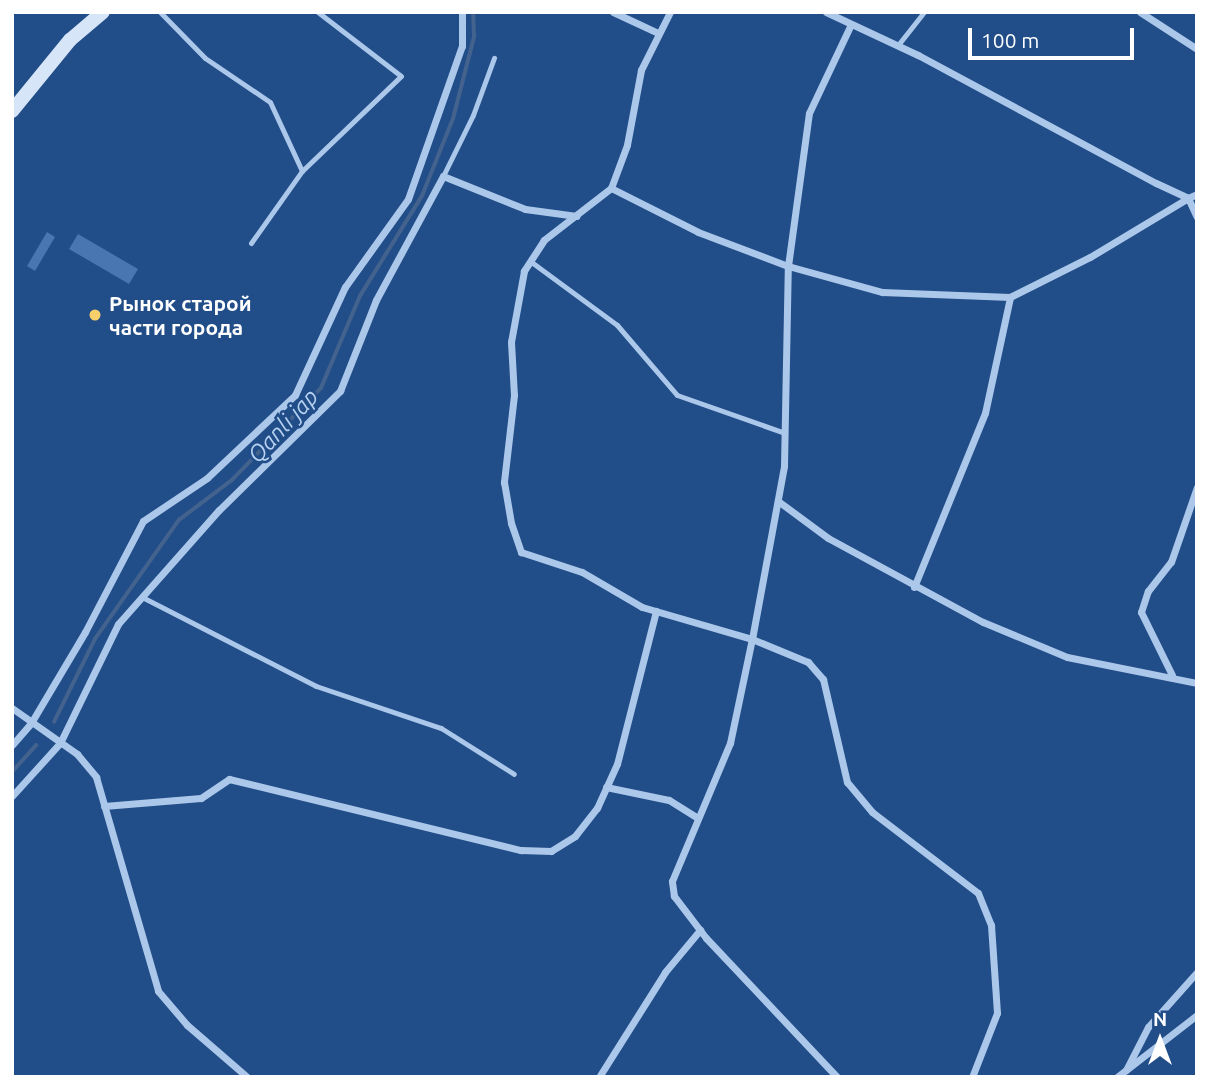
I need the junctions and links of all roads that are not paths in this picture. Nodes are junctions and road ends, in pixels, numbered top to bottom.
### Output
1 (103, 12) edge
2 (160, 12) edge
3 (317, 12) edge
4 (462, 12) edge
5 (613, 12) edge
6 (670, 12) edge
7 (826, 12) edge
8 (924, 12) edge
9 (1140, 12) edge
10 (852, 24) junction
11 (658, 33) junction
12 (898, 45) junction
13 (1197, 49) edge
14 (494, 58) dead end
15 (12, 111) edge
16 (302, 171) junction
17 (443, 176) junction
18 (611, 188) junction
19 (1197, 194) edge
20 (1188, 198) junction
21 (577, 216) junction
22 (1197, 217) edge
23 (251, 243) dead end
24 (530, 261) junction
25 (788, 266) junction
26 (1010, 297) junction
27 (785, 433) junction
28 (1197, 487) edge
29 (778, 501) junction
30 (914, 587) junction
31 (142, 597) junction
32 (656, 611) junction
33 (752, 639) junction
34 (1172, 675) junction
35 (1197, 683) edge
36 (12, 708) edge
37 (31, 723) junction
38 (60, 743) junction
39 (12, 745) edge
40 (514, 774) dead end
41 (606, 787) junction
42 (12, 796) edge
43 (104, 806) junction
44 (696, 817) junction
45 (700, 930) junction
46 (1197, 972) edge
47 (1197, 1015) edge
48 (1126, 1069) junction
49 (247, 1077) edge
50 (598, 1077) edge
51 (837, 1077) edge
52 (972, 1077) edge
53 (1116, 1077) edge

1 - 15 main road
2 - 16 lane
3 - 16 lane
4 - 37 street
5 - 11 street
6 - 11 street
7 - 10 street
8 - 12 lane
9 - 13 street
10 - 12 street
10 - 25 street
11 - 18 street
12 - 20 street
14 - 17 lane
16 - 23 lane
17 - 21 street
17 - 31 street
18 - 21 street
18 - 25 street
19 - 20 street
20 - 22 street
20 - 26 street
21 - 24 street
24 - 27 lane
24 - 32 street
25 - 26 street
25 - 27 street
26 - 30 street
27 - 29 street
28 - 34 street
29 - 30 street
29 - 33 street
30 - 34 street
31 - 38 street
31 - 40 lane
32 - 33 street
32 - 41 street
33 - 44 street
33 - 52 street
34 - 35 street
36 - 37 street
37 - 38 street
37 - 39 street
38 - 42 street
38 - 43 street
41 - 43 street
41 - 44 street
43 - 49 street
44 - 45 street
45 - 50 street
45 - 51 street
46 - 48 street
47 - 48 street
48 - 53 street

